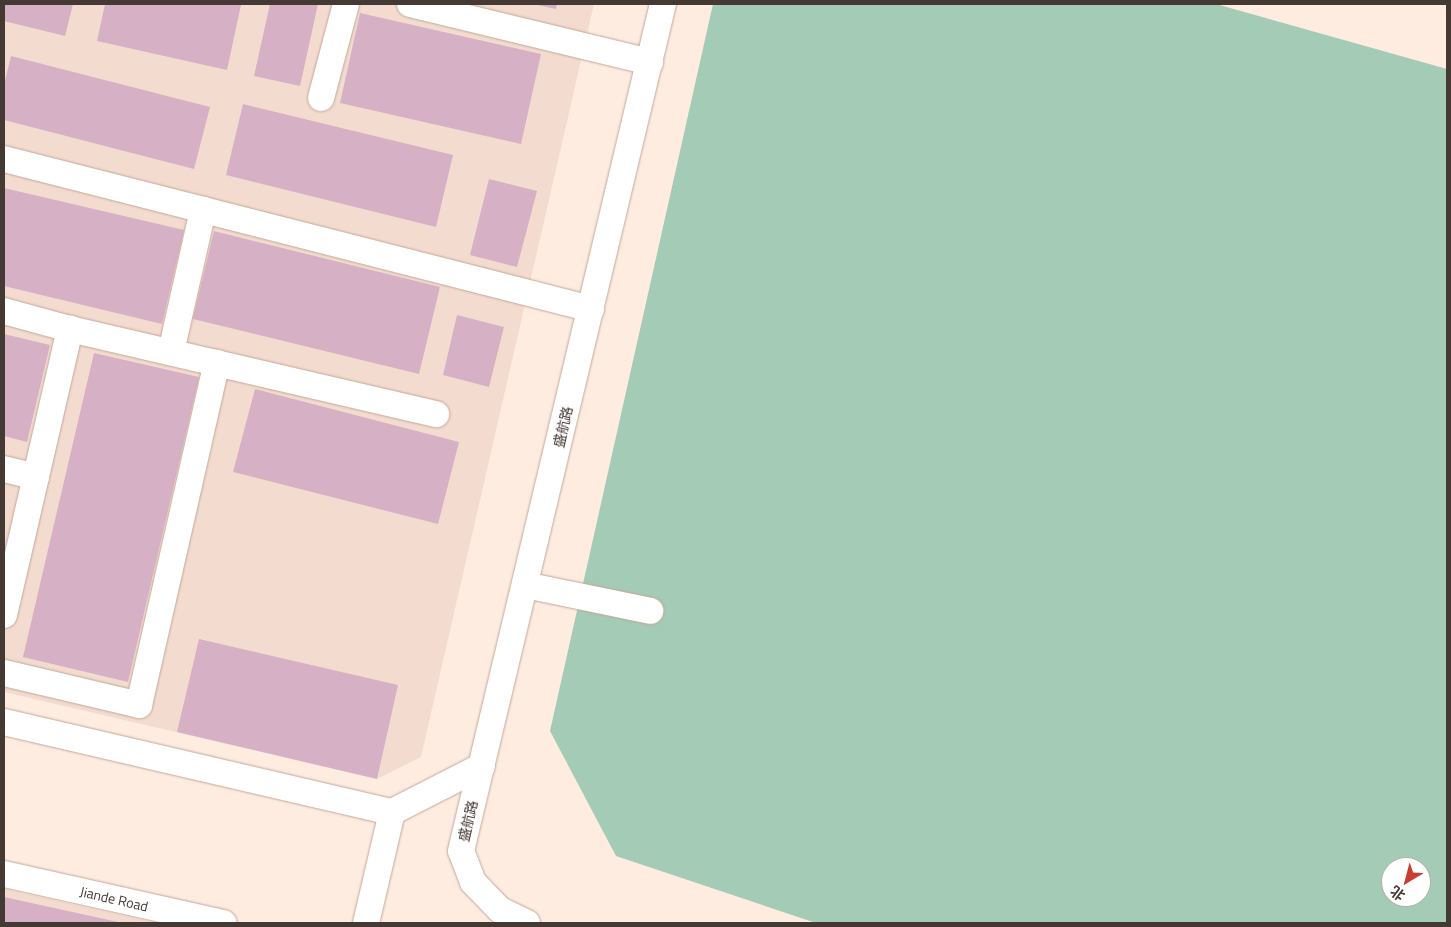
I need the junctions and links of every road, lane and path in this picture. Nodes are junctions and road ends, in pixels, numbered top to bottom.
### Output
1 (346, 4) edge
2 (410, 4) edge
3 (663, 4) edge
4 (650, 62) junction
5 (321, 98) dead end
6 (4, 159) edge
7 (203, 210) junction
8 (591, 309) junction
9 (4, 311) edge
10 (70, 329) junction
11 (171, 352) junction
12 (217, 363) junction
13 (436, 414) dead end
14 (4, 469) edge
15 (36, 477) junction
16 (525, 585) junction
17 (650, 611) dead end
18 (4, 615) edge
19 (4, 673) edge
20 (4, 722) edge
21 (482, 766) junction
22 (392, 812) junction
23 (4, 874) edge
24 (224, 923) edge
25 (366, 923) edge
26 (527, 923) edge

1 - 5 street
2 - 4 street
3 - 4 street, 盛航路
4 - 8 street, 盛航路
6 - 7 street
7 - 8 street
7 - 11 street
8 - 16 street, 盛航路
9 - 10 street
10 - 11 street
10 - 15 street
11 - 12 street
12 - 13 street
12 - 19 street
14 - 15 street
15 - 18 street
16 - 17 street
16 - 21 street, 盛航路
20 - 22 street
21 - 22 street
21 - 26 street, 盛航路
22 - 25 street
23 - 24 street, Jiande Road

